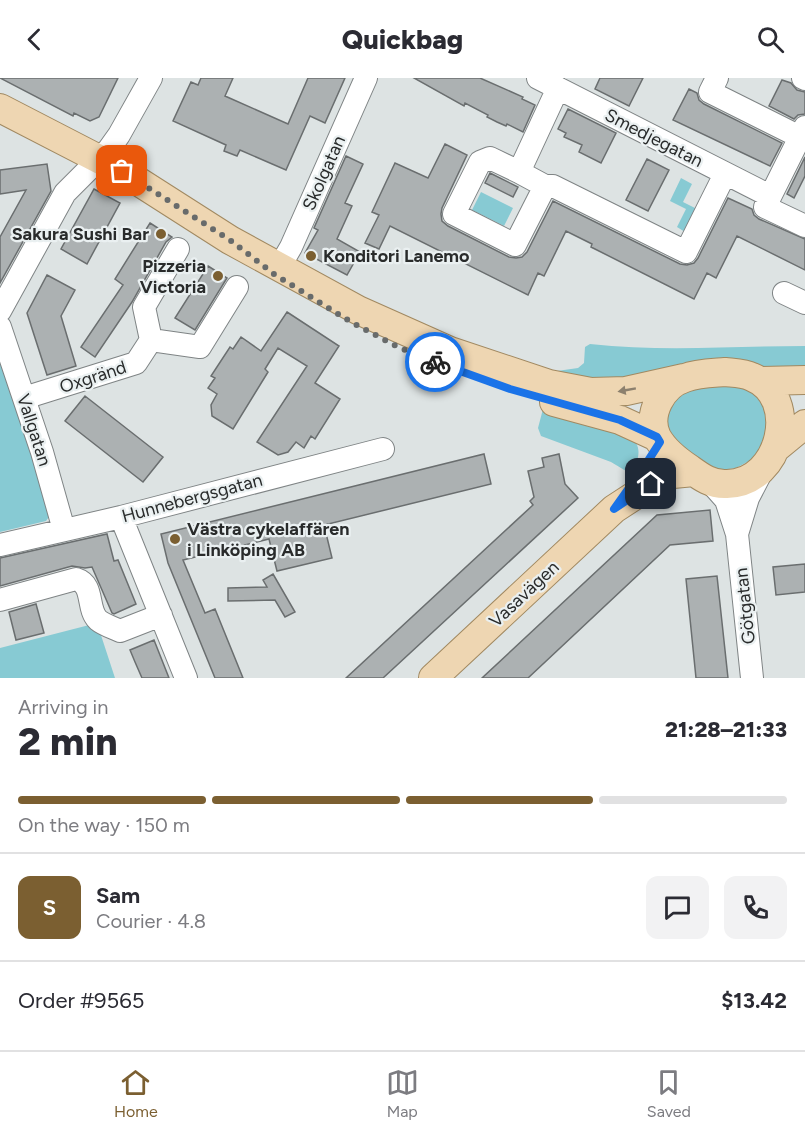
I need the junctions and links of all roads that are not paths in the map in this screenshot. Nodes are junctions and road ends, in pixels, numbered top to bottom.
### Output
1 (151, 78) edge
2 (366, 78) edge
3 (538, 78) edge
4 (717, 78) edge
5 (558, 88) junction
6 (0, 108) edge
7 (801, 142) edge
8 (99, 159) junction
9 (519, 172) junction
10 (725, 174) junction
11 (545, 186) junction
12 (770, 196) junction
13 (805, 226) edge
14 (230, 240) junction
15 (178, 249) dead end
16 (280, 266) junction
17 (237, 287) dead end
18 (784, 293) dead end
19 (805, 303) edge
20 (0, 325) edge
21 (151, 340) junction
22 (684, 378) junction
23 (805, 380) edge
24 (760, 381) junction
25 (24, 398) junction
26 (805, 424) edge
27 (658, 439) junction
28 (382, 449) dead end
29 (772, 455) junction
30 (702, 477) junction
31 (614, 509) junction
32 (121, 517) junction
33 (64, 530) junction
34 (737, 534) junction
35 (0, 545) edge
36 (0, 600) edge
37 (161, 615) junction
38 (443, 675) edge
39 (186, 678) edge
40 (752, 678) edge

1 - 8 street
2 - 16 street, Skolgatan
3 - 5 street, Smedjegatan
4 - 7 street
5 - 9 street
5 - 10 street, Smedjegatan
6 - 8 main road
7 - 12 street
8 - 14 main road
8 - 20 street
9 - 11 street
9 - 11 street
10 - 11 street
10 - 12 street, Smedjegatan
12 - 13 street
14 - 16 main road
14 - 27 main road
15 - 21 street
22 -> 16 main road
17 - 21 street
18 - 19 street
20 - 25 street, Vallgatan
21 - 25 street, Oxgränd
22 - 24 main road
22 - 27 main road
23 - 24 main road
24 - 29 main road
25 - 33 street, Vallgatan
26 - 29 main road
27 - 30 main road
27 - 31 main road, Vasavägen
28 - 32 street, Hunnebergsgatan
29 - 30 main road
29 - 34 street, Götgatan
30 - 31 main road, Vasavägen
30 - 34 street, Götgatan
31 - 38 main road, Vasavägen
32 - 33 street, Hunnebergsgatan
32 - 37 street
33 - 35 street, Hunnebergsgatan
34 - 40 street, Götgatan
36 - 37 street
37 - 39 street

